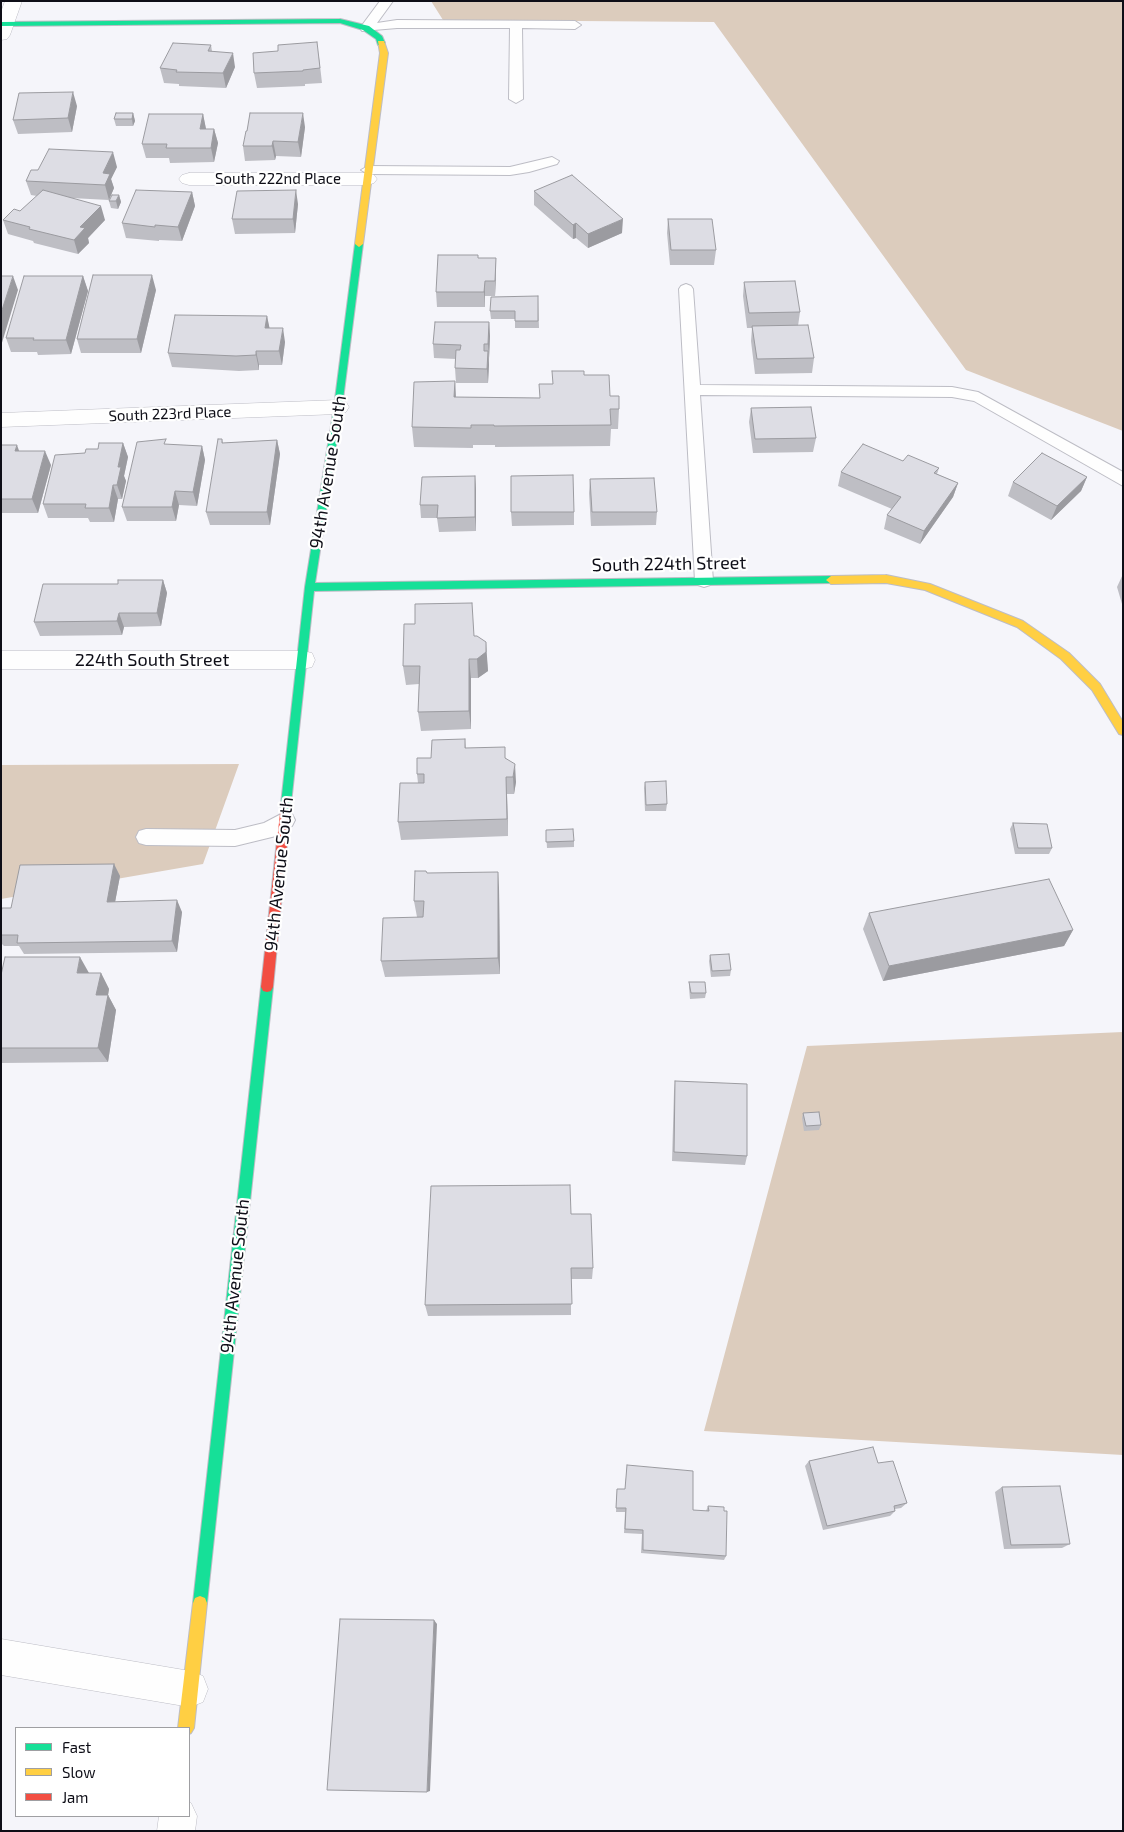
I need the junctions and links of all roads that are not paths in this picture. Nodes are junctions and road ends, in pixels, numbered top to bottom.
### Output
1 (14, 1) edge
2 (387, 1) edge
3 (516, 24) junction
4 (575, 24) dead end
5 (3, 27) edge
6 (366, 28) junction
7 (516, 99) dead end
8 (552, 161) dead end
9 (367, 175) junction
10 (189, 179) dead end
11 (686, 289) dead end
12 (692, 390) junction
13 (338, 407) junction
14 (1, 420) edge
15 (1123, 480) edge
16 (704, 581) junction
17 (310, 587) junction
18 (1, 660) edge
19 (303, 660) junction
20 (1123, 731) edge
21 (285, 820) junction
22 (146, 837) dead end
23 (1, 1657) edge
24 (190, 1689) junction
25 (186, 1727) edge
26 (178, 1817) edge
27 (176, 1831) edge

1 - 5 street
2 - 6 lane
3 - 4 lane
3 - 6 lane
3 - 7 lane
5 - 6 street
6 - 9 street, 94th Avenue South
8 - 9 lane
9 - 10 street, South 222nd Place
9 - 13 street, 94th Avenue South
11 - 12 lane
12 - 15 lane
12 - 16 lane
13 - 14 street, South 223rd Place
13 - 17 street, 94th Avenue South
16 - 17 street, South 224th Street
16 - 20 street, South 224th Street
17 - 19 street, 94th Avenue South
18 - 19 street, 224th South Street
19 - 21 street, 94th Avenue South
21 - 22 lane
21 - 24 street, 94th Avenue South
23 - 24 street
24 - 25 street, 94th Avenue South
26 - 27 street

